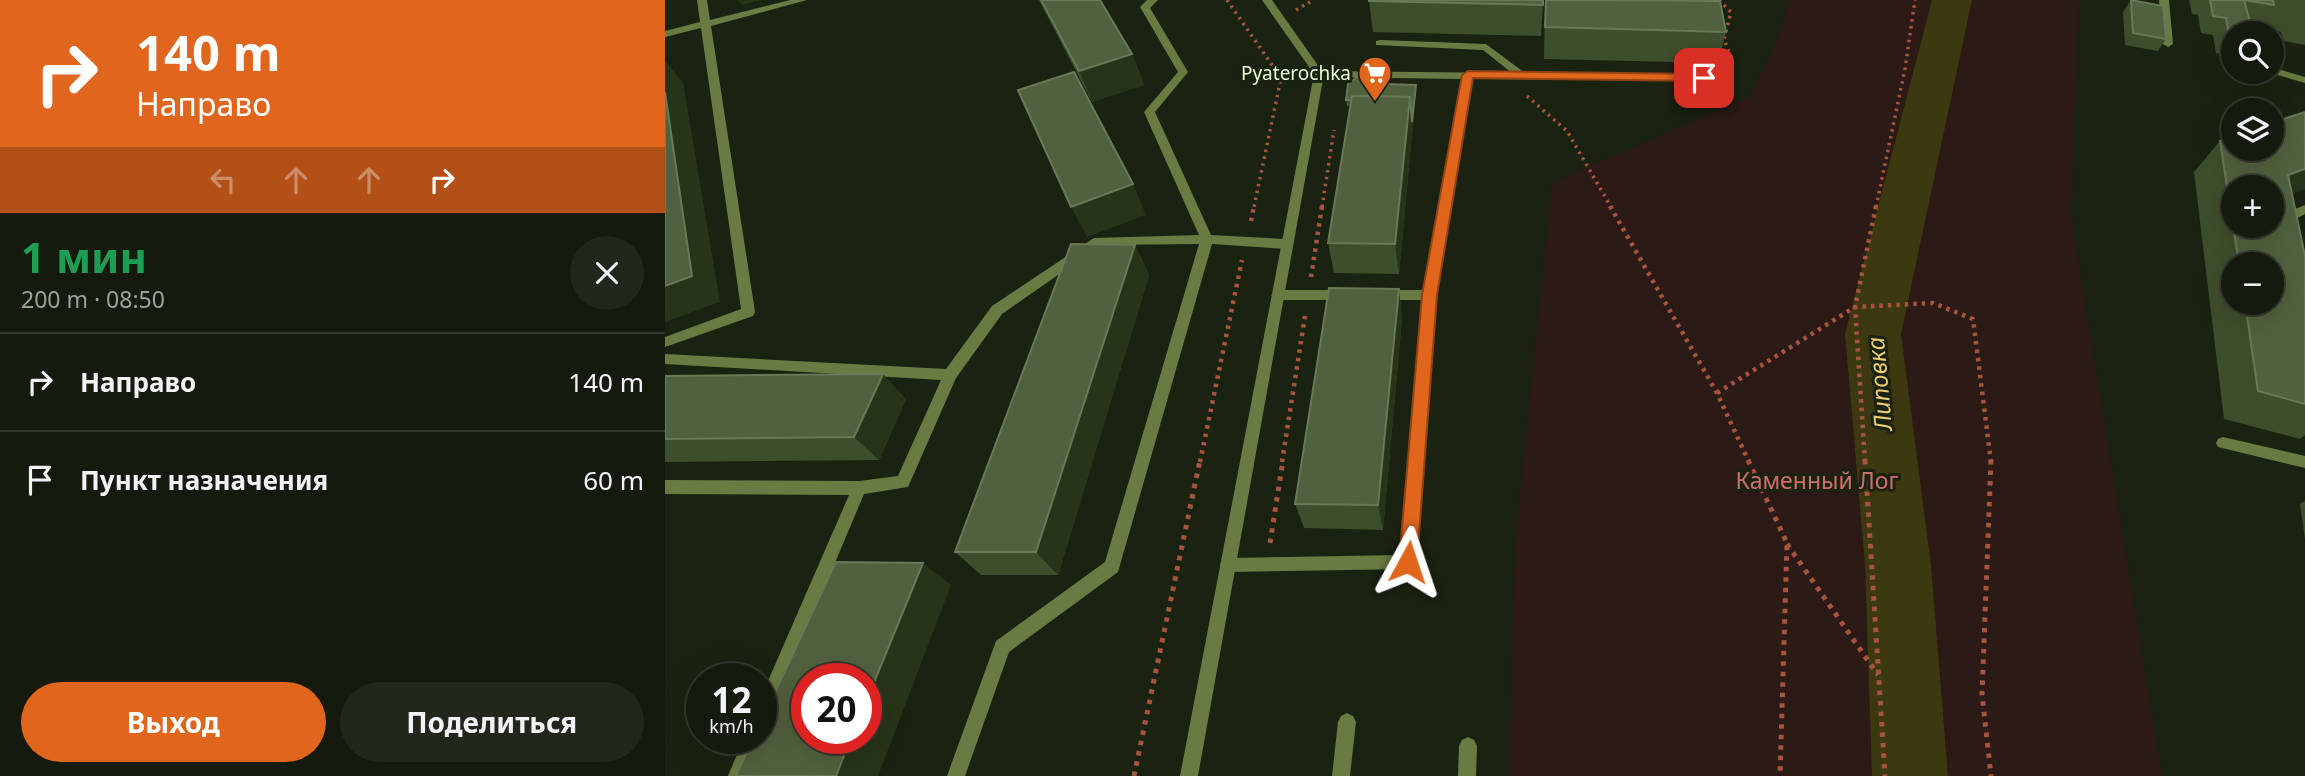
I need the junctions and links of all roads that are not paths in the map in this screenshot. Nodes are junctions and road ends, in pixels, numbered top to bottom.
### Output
1 (702, 0) edge
2 (802, 0) edge
3 (1153, 0) edge
4 (1267, 0) edge
5 (2164, 0) edge
6 (704, 24) junction
7 (665, 34) edge
8 (1380, 43) dead end
9 (2168, 44) edge
10 (1319, 74) junction
11 (2284, 74) edge
12 (1468, 75) junction
13 (1521, 75) junction
14 (1704, 78) road end
15 (2305, 80) edge
16 (2305, 209) edge
17 (2284, 218) edge
18 (1207, 239) junction
19 (1286, 244) junction
20 (1277, 295) junction
21 (1430, 295) junction
22 (665, 342) edge
23 (665, 359) edge
24 (950, 375) junction
25 (2223, 443) dead end
26 (2305, 462) edge
27 (665, 487) edge
28 (859, 488) junction
29 (1228, 565) junction
30 (777, 680) edge
31 (1347, 722) dead end
32 (1468, 746) dead end
33 (746, 754) edge
34 (737, 776) edge
35 (956, 776) edge
36 (1189, 776) edge
37 (1341, 776) edge
38 (1467, 776) edge

1 - 6 street
2 - 6 street
3 - 18 street
4 - 10 street
5 - 9 street
6 - 7 street
6 - 22 street
8 - 13 street
10 - 12 street
10 - 19 street
11 - 15 street
12 - 13 street
12 - 21 street
13 - 14 street
16 - 17 street
18 - 19 street
18 - 24 street
18 - 35 street
19 - 20 street
20 - 21 street
20 - 29 street
21 - 29 street
23 - 24 street
24 - 28 street
25 - 26 street
27 - 28 street
28 - 30 street
29 - 36 street
31 - 37 street
32 - 38 street
33 - 34 street

